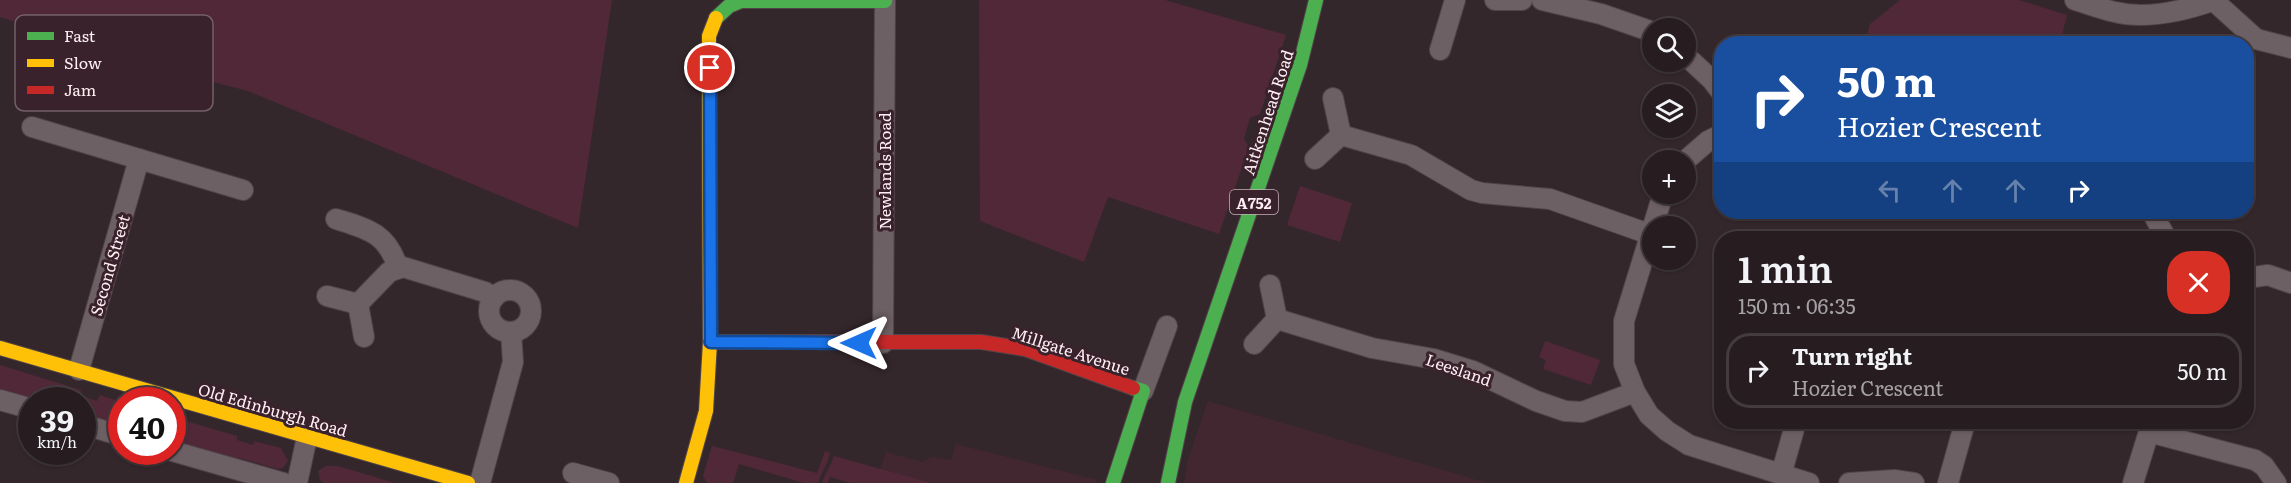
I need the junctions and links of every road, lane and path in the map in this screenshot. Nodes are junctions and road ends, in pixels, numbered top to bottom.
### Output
1 (885, 0) edge
2 (1316, 0) edge
3 (1455, 0) edge
4 (1495, 0) edge
5 (1522, 0) edge
6 (1542, 0) edge
7 (2075, 0) edge
8 (2215, 0) edge
9 (1642, 28) edge
10 (2253, 36) edge
11 (2254, 37) edge
12 (2291, 48) edge
13 (1440, 50) dead end
14 (1696, 65) edge
15 (1714, 83) edge
16 (1333, 98) dead end
17 (32, 127) dead end
18 (1341, 135) junction
19 (1714, 138) edge
20 (1696, 151) edge
21 (139, 159) junction
22 (1315, 159) dead end
23 (243, 190) dead end
24 (336, 219) dead end
25 (1642, 231) edge
26 (1642, 258) edge
27 (398, 268) junction
28 (2254, 277) edge
29 (2291, 283) edge
30 (1270, 285) dead end
31 (327, 296) dead end
32 (494, 298) junction
33 (358, 304) junction
34 (1277, 319) junction
35 (1167, 326) dead end
36 (511, 332) junction
37 (364, 337) dead end
38 (711, 342) junction
39 (883, 343) junction
40 (1254, 344) dead end
41 (0, 348) edge
42 (79, 370) junction
43 (1143, 391) junction
44 (1635, 392) junction
45 (0, 400) edge
46 (1185, 402) junction
47 (18, 405) edge
48 (1794, 429) edge
49 (1963, 429) edge
50 (2150, 429) edge
51 (2157, 429) edge
52 (307, 437) junction
53 (1159, 451) dead end
54 (186, 455) edge
55 (573, 473) dead end
56 (1780, 475) junction
57 (284, 483) edge
58 (297, 483) edge
59 (468, 483) edge
60 (480, 483) edge
61 (609, 483) edge
62 (686, 483) edge
63 (1113, 483) edge
64 (1168, 483) edge
65 (1809, 483) edge
66 (1849, 483) edge
67 (1914, 483) edge
68 (1948, 483) edge
69 (2133, 483) edge
70 (2276, 483) edge

1 - 38 street
1 - 39 street, Newlands Road
2 - 46 street, Aitkenhead Road / A752
3 - 13 street
4 - 5 street
6 - 9 street
7 - 8 street
8 - 10 street
11 - 12 street
14 - 15 street
16 - 18 street
17 - 21 street
18 - 22 street
18 - 25 street
19 - 20 street
21 - 23 street
21 - 42 street, Second Street
24 - 27 street
26 - 44 street
27 - 32 street
27 - 33 street
28 - 29 street
30 - 34 street
31 - 33 street
32 - 36 street
32 - 36 street
33 - 37 street
34 - 40 street
34 - 44 street, Leesland
35 - 43 street
36 - 60 street
38 - 39 street, Millgate Avenue
38 - 62 street
39 - 43 street, Millgate Avenue
41 - 42 street, Old Edinburgh Road
42 - 52 street, Old Edinburgh Road
43 - 63 street, Millgate Avenue
44 - 56 street
45 - 47 street
46 - 53 street, Aitkenhead Road / A752
46 - 64 street, Aitkenhead Road / A752
48 - 56 street
49 - 68 street
50 - 69 street
51 - 70 street
52 - 58 street
52 - 59 street, Old Edinburgh Road
54 - 57 street
55 - 61 street
56 - 65 street
66 - 67 street

